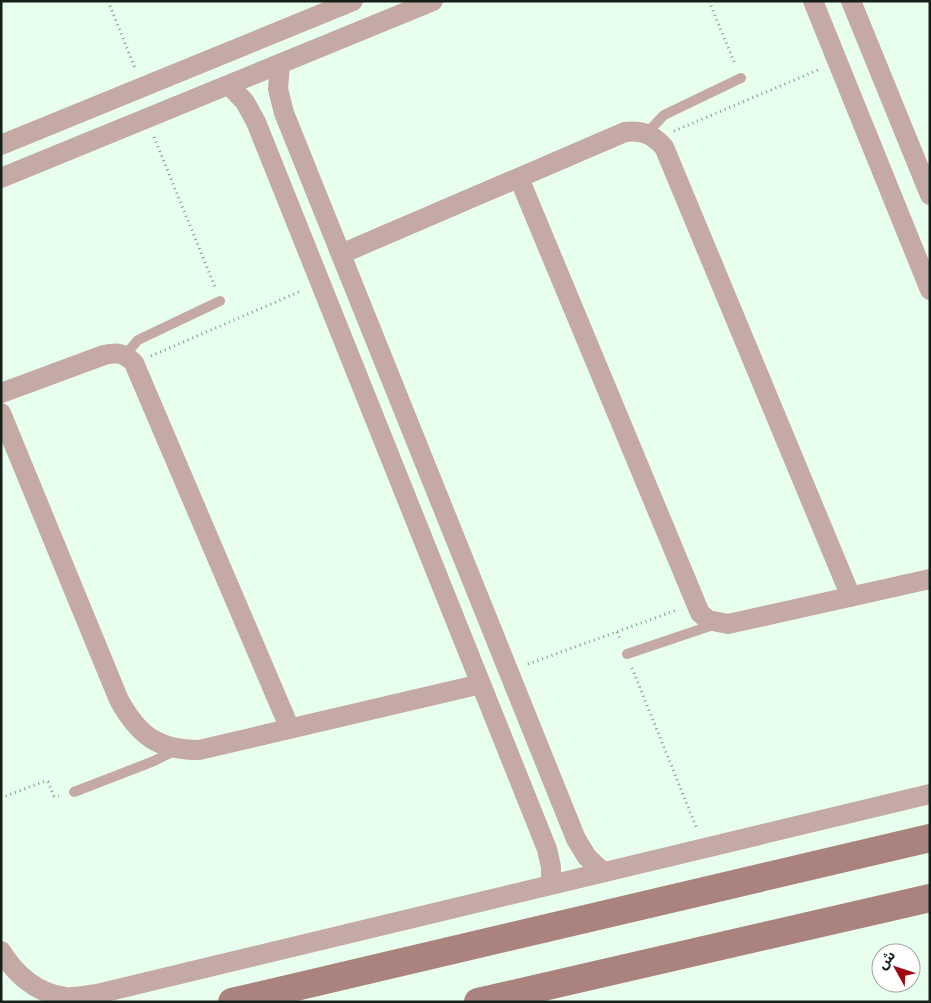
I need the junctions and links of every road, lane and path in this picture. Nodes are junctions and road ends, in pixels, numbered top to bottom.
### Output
1 (108, 1) edge
2 (433, 1) edge
3 (709, 1) edge
4 (813, 1) edge
5 (850, 1) edge
6 (346, 3) edge
7 (838, 62) junction
8 (280, 64) junction
9 (741, 78) junction
10 (229, 85) junction
11 (143, 87) junction
12 (750, 99) junction
13 (146, 119) junction
14 (652, 135) junction
15 (1, 145) edge
16 (1, 178) edge
17 (519, 178) junction
18 (930, 195) edge
19 (341, 254) junction
20 (320, 282) junction
21 (930, 290) edge
22 (220, 301) junction
23 (229, 322) junction
24 (130, 359) junction
25 (1, 393) edge
26 (1, 413) edge
27 (930, 579) edge
28 (851, 597) junction
29 (695, 604) junction
30 (717, 623) junction
31 (618, 632) junction
32 (626, 654) junction
33 (509, 671) junction
34 (481, 684) junction
35 (290, 729) junction
36 (176, 750) junction
37 (74, 792) joint
38 (930, 794) edge
39 (1, 798) edge
40 (930, 838) edge
41 (704, 848) junction
42 (604, 872) junction
43 (551, 885) junction
44 (930, 898) edge
45 (1, 952) edge
46 (232, 1002) edge
47 (478, 1002) edge

1 - 11 path
2 - 8 street
3 - 9 path
4 - 7 street
5 - 18 street
6 - 11 street
7 - 12 path
7 - 21 street
8 - 10 street
8 - 19 street
9 - 12 path
9 - 14 lane
10 - 13 street
10 - 20 street
11 - 15 street
12 - 14 path
13 - 16 street
13 - 22 path
14 - 17 street
14 - 28 street
17 - 19 street
17 - 29 street
19 - 33 street
20 - 23 path
20 - 34 street
22 - 23 path
22 - 24 lane
23 - 24 path
24 - 25 street
24 - 35 street
26 - 36 street
27 - 28 street
28 - 30 street
29 - 30 street
29 - 31 path
30 - 32 lane
31 - 32 path
31 - 33 path
32 - 41 path
33 - 42 street
34 - 35 street
34 - 43 street
35 - 36 street
36 - 37 lane
37 - 39 path
38 - 41 street
40 - 46 street
41 - 42 street
42 - 43 street
43 - 45 street
44 - 47 street

